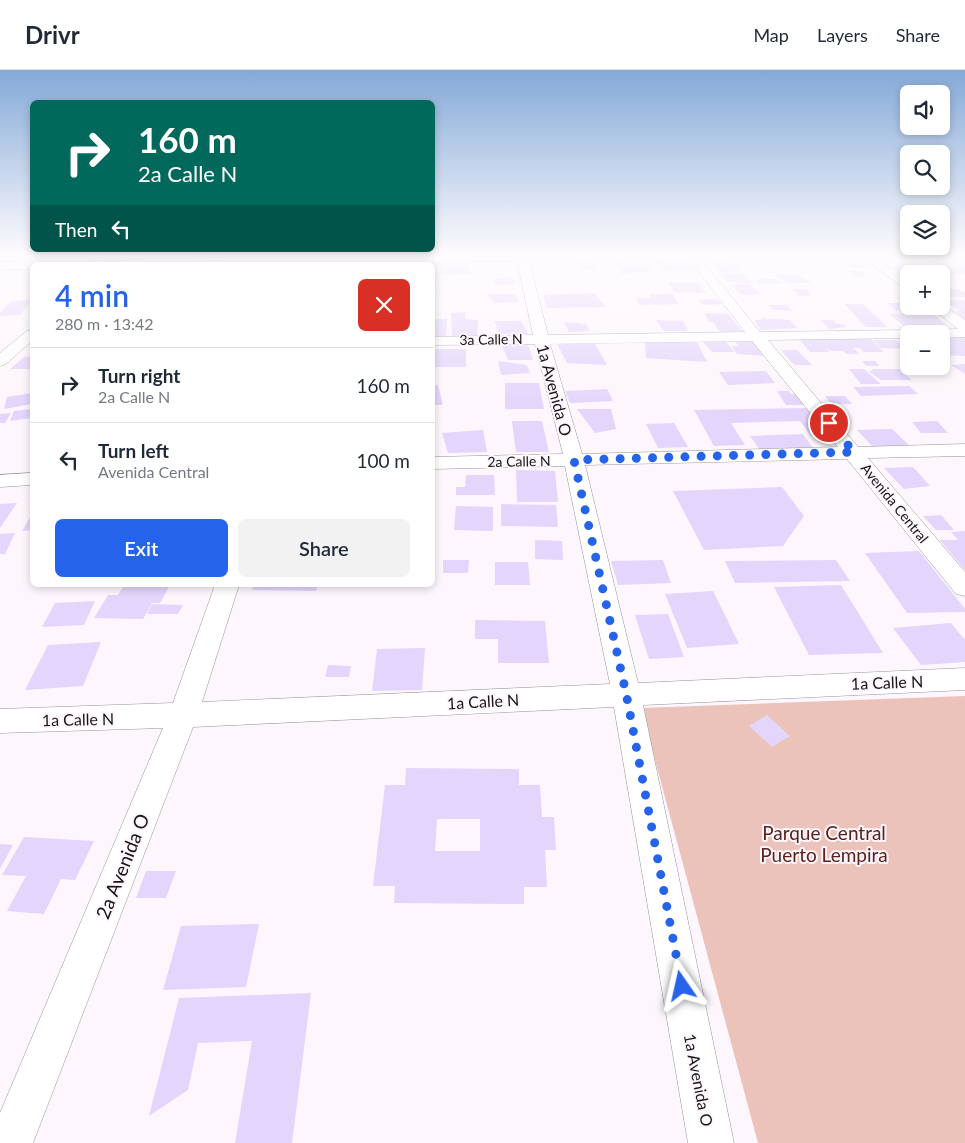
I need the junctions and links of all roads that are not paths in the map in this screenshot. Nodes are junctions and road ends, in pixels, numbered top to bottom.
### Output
1 (533, 305) edge
2 (732, 305) edge
3 (948, 315) edge
4 (965, 327) edge
5 (950, 333) edge
6 (965, 333) edge
7 (900, 334) edge
8 (756, 336) junction
9 (541, 338) junction
10 (30, 341) edge
11 (435, 341) edge
12 (4, 354) edge
13 (965, 450) edge
14 (854, 452) junction
15 (574, 460) junction
16 (435, 463) edge
17 (30, 479) edge
18 (0, 481) edge
19 (226, 587) edge
20 (965, 588) edge
21 (965, 679) edge
22 (626, 693) junction
23 (183, 716) junction
24 (0, 720) edge
25 (10, 1143) edge
26 (711, 1143) edge

1 - 9 street, 1a Avenida O
2 - 8 street, Avenida Central
3 - 4 street
5 - 6 street
7 - 8 street, 3a Calle N
8 - 9 street, 3a Calle N
8 - 14 street, Avenida Central
9 - 11 street, 3a Calle N
9 - 15 street, 1a Avenida O
10 - 12 street
13 - 14 street, 2a Calle N
14 - 15 street, 2a Calle N
14 - 20 street, Avenida Central
15 - 16 street, 2a Calle N
15 - 22 street, 1a Avenida O
17 - 18 street
19 - 23 street, 2a Avenida O
21 - 22 street, 1a Calle N
22 - 23 street, 1a Calle N
22 - 26 street, 1a Avenida O
23 - 24 street, 1a Calle N
23 - 25 street, 2a Avenida O

